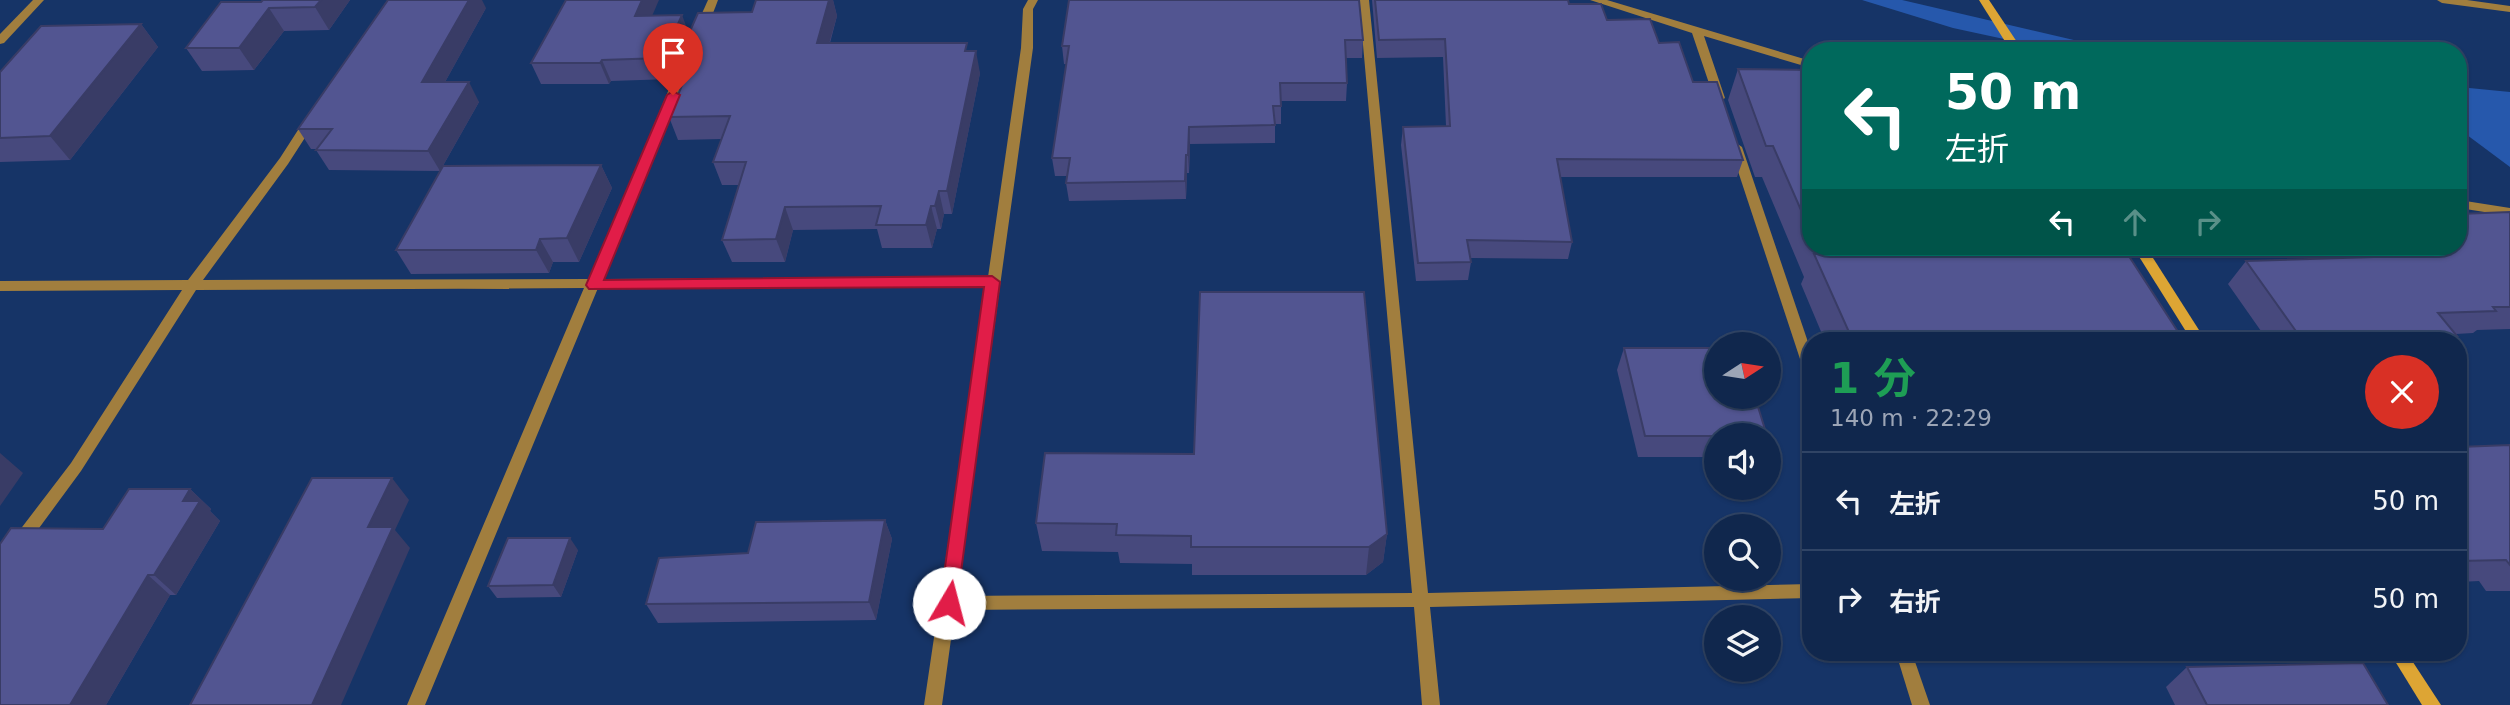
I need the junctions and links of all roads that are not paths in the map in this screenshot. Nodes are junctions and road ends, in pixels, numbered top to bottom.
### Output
1 (39, 0) edge
2 (713, 0) edge
3 (1033, 0) edge
4 (1364, 0) edge
5 (1595, 0) edge
6 (1984, 0) edge
7 (2442, 0) edge
8 (2510, 9) edge
9 (1697, 33) junction
10 (0, 41) edge
11 (2011, 42) edge
12 (1802, 62) edge
13 (321, 104) edge
14 (1724, 111) edge
15 (1733, 137) edge
16 (2467, 205) edge
17 (2510, 212) edge
18 (2144, 256) edge
19 (992, 282) junction
20 (193, 284) junction
21 (594, 285) junction
22 (0, 286) edge
23 (2193, 332) edge
24 (1802, 344) edge
25 (0, 568) edge
26 (1802, 591) edge
27 (1421, 600) junction
28 (949, 603) junction
29 (1907, 661) edge
30 (2403, 661) edge
31 (416, 705) edge
32 (933, 705) edge
33 (1431, 705) edge
34 (1921, 705) edge
35 (2432, 705) edge

1 - 10 street
2 - 21 street
3 - 19 street
4 - 27 street
5 - 9 street
6 - 11 street
7 - 8 street
9 - 12 street
9 - 14 street
13 - 20 street
15 - 24 street
16 - 17 street
18 - 23 street
19 - 21 street
19 - 28 street
20 - 21 street
20 - 22 street
20 - 25 street
21 - 31 street
26 - 27 street
27 - 28 street
27 - 33 street
28 - 32 street
29 - 34 street
30 - 35 street

